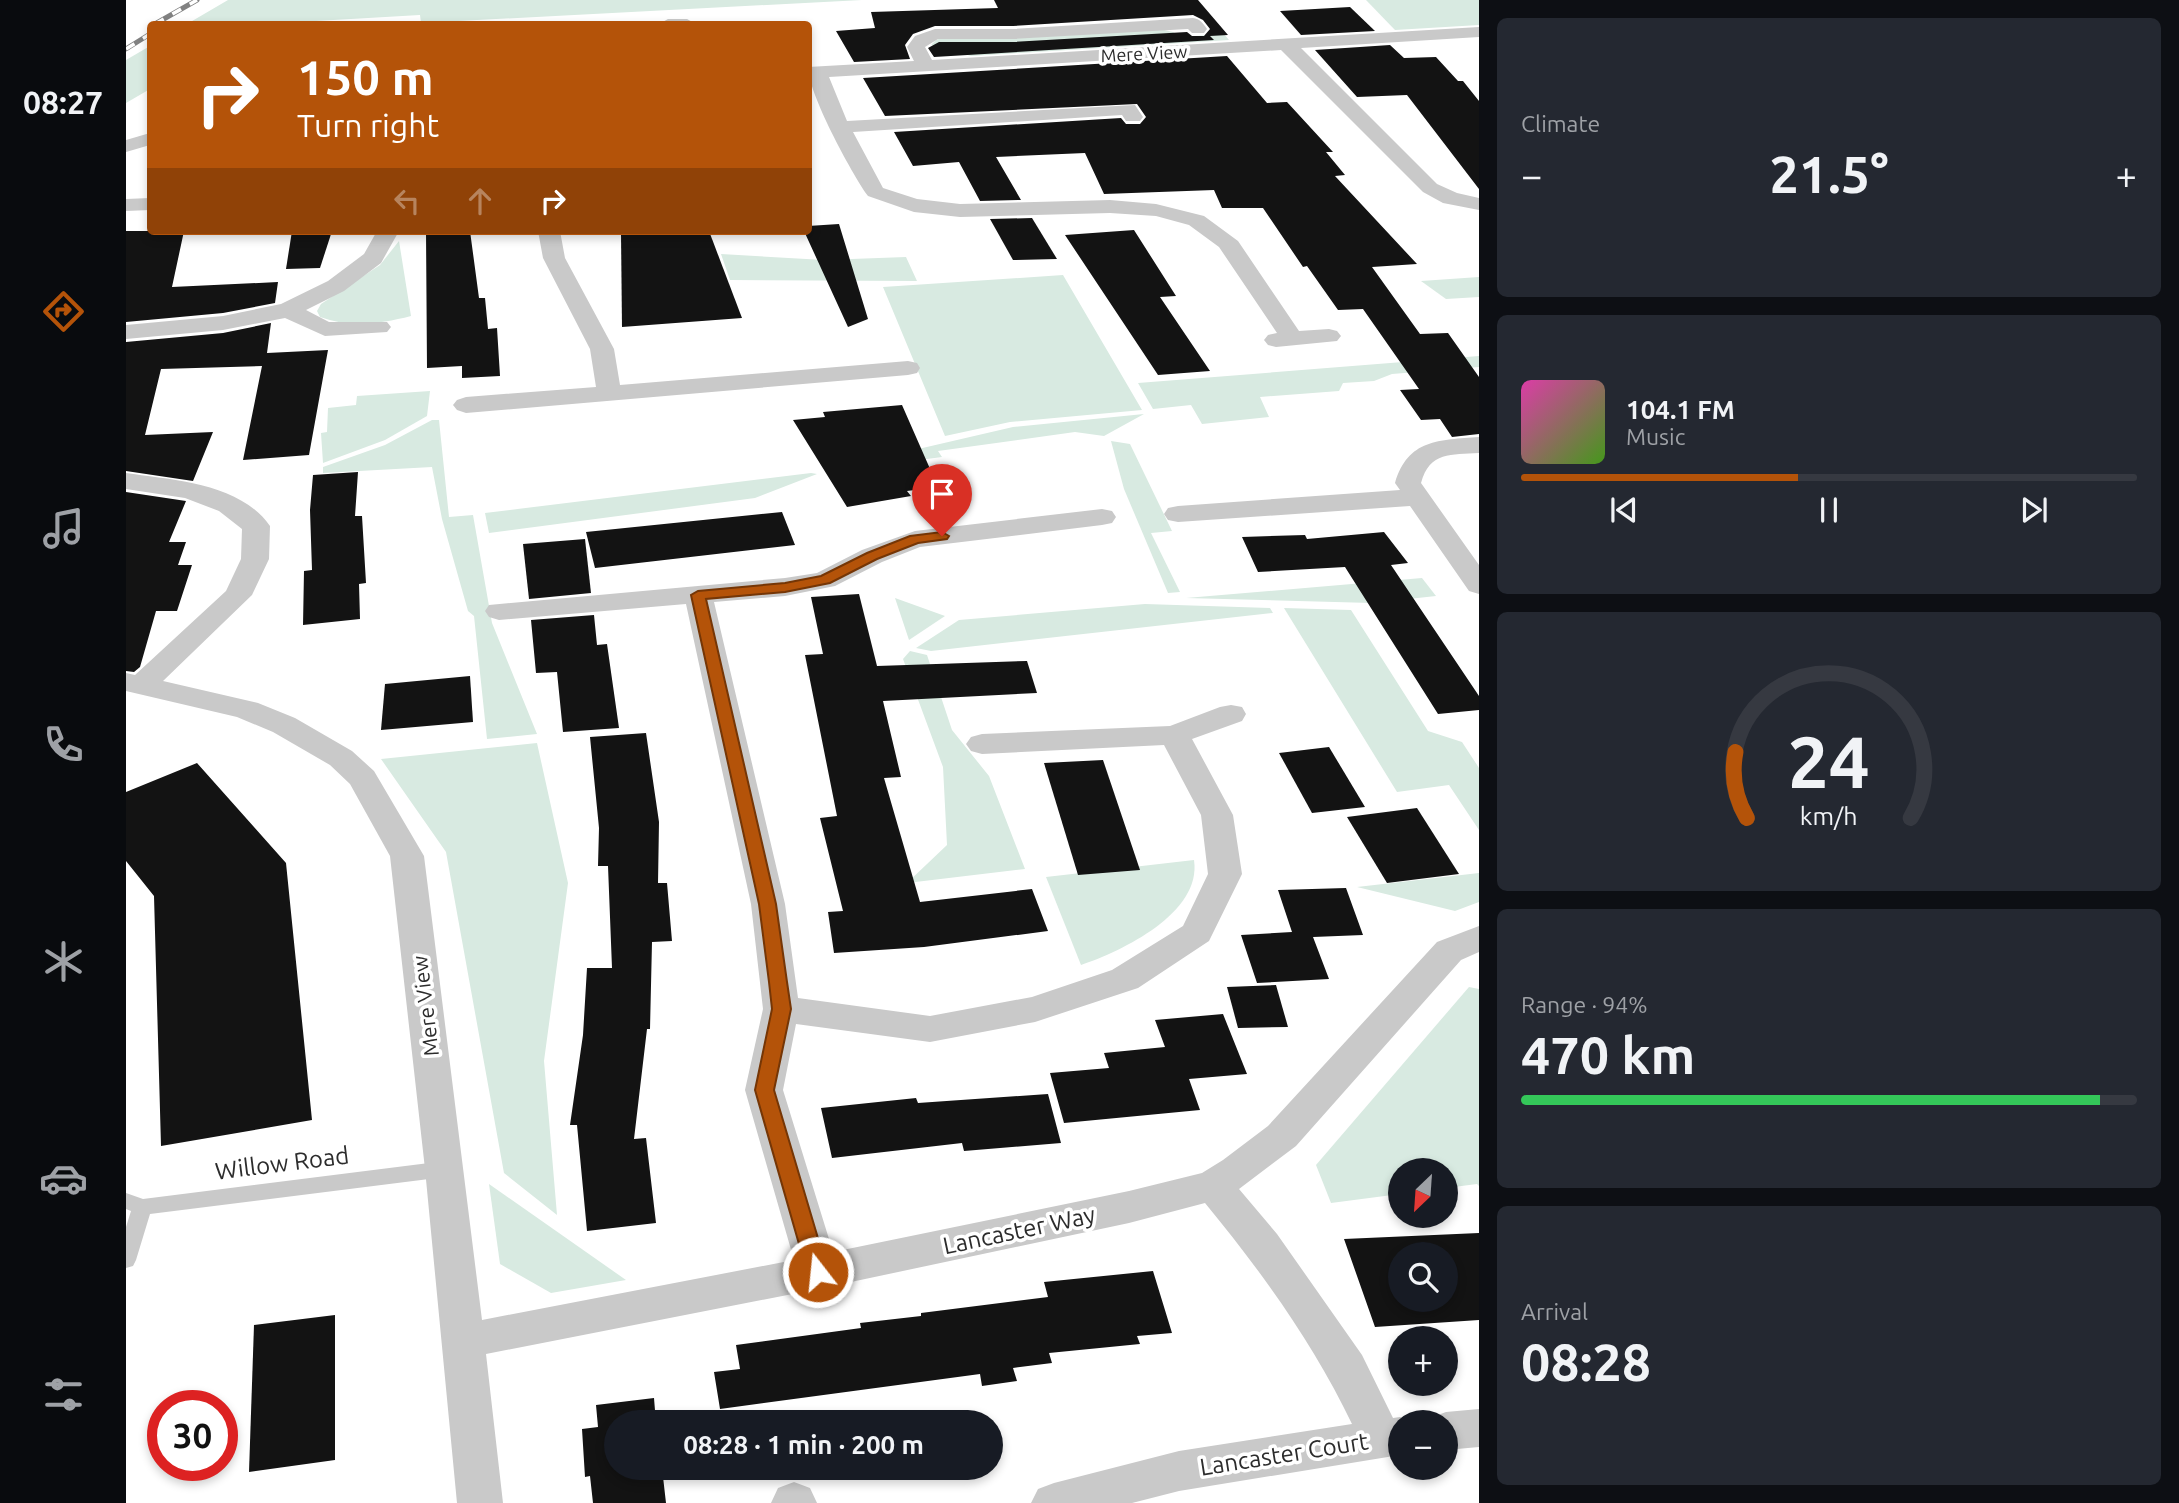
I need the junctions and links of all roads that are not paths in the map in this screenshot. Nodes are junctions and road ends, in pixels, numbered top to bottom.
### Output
1 (1198, 29) dead end
2 (1475, 40) edge
3 (1286, 44) junction
4 (926, 66) junction
5 (813, 73) edge
6 (1133, 117) dead end
7 (840, 127) junction
8 (147, 140) edge
9 (126, 146) edge
10 (147, 204) edge
11 (1479, 204) edge
12 (126, 205) edge
13 (386, 235) edge
14 (548, 235) edge
15 (288, 310) junction
16 (379, 327) dead end
17 (126, 332) edge
18 (1329, 336) dead end
19 (908, 368) dead end
20 (609, 392) junction
21 (466, 405) dead end
22 (1479, 445) edge
23 (126, 481) edge
24 (1419, 496) junction
25 (1178, 514) dead end
26 (1102, 517) dead end
27 (1479, 585) edge
28 (698, 595) junction
29 (499, 611) dead end
30 (134, 683) edge
31 (1231, 714) dead end
32 (1174, 735) junction
33 (982, 744) dead end
34 (1479, 938) edge
35 (781, 1009) junction
36 (445, 1169) junction
37 (1213, 1185) junction
38 (134, 1204) edge
39 (126, 1260) edge
40 (818, 1272) junction
41 (463, 1341) junction
42 (1479, 1428) edge
43 (1458, 1430) edge
44 (1388, 1434) edge
45 (1388, 1437) edge
46 (480, 1503) edge
47 (1054, 1503) edge

1 - 4 street
2 - 3 street, Mere View
3 - 4 street, Mere View
3 - 11 street
4 - 5 street, Mere View
5 - 7 street
6 - 7 street
7 - 18 street
8 - 9 street
10 - 12 street
13 - 15 street
14 - 20 street
15 - 16 street
15 - 17 street
19 - 20 street
20 - 21 street
22 - 24 street
23 - 30 street
24 - 25 street
24 - 27 street
26 - 28 street
28 - 29 street
28 - 35 street
30 - 36 street, Mere View
31 - 32 street
32 - 33 street
32 - 35 street
34 - 37 street, Lancaster Way
35 - 40 street
36 - 38 lane, Willow Road
36 - 41 street, Mere View
37 - 40 street, Lancaster Way
37 - 44 street, Lancaster Court
38 - 39 lane
40 - 41 street, Lancaster Way
41 - 46 street, Mere View
42 - 43 street
45 - 47 street, Lancaster Court

